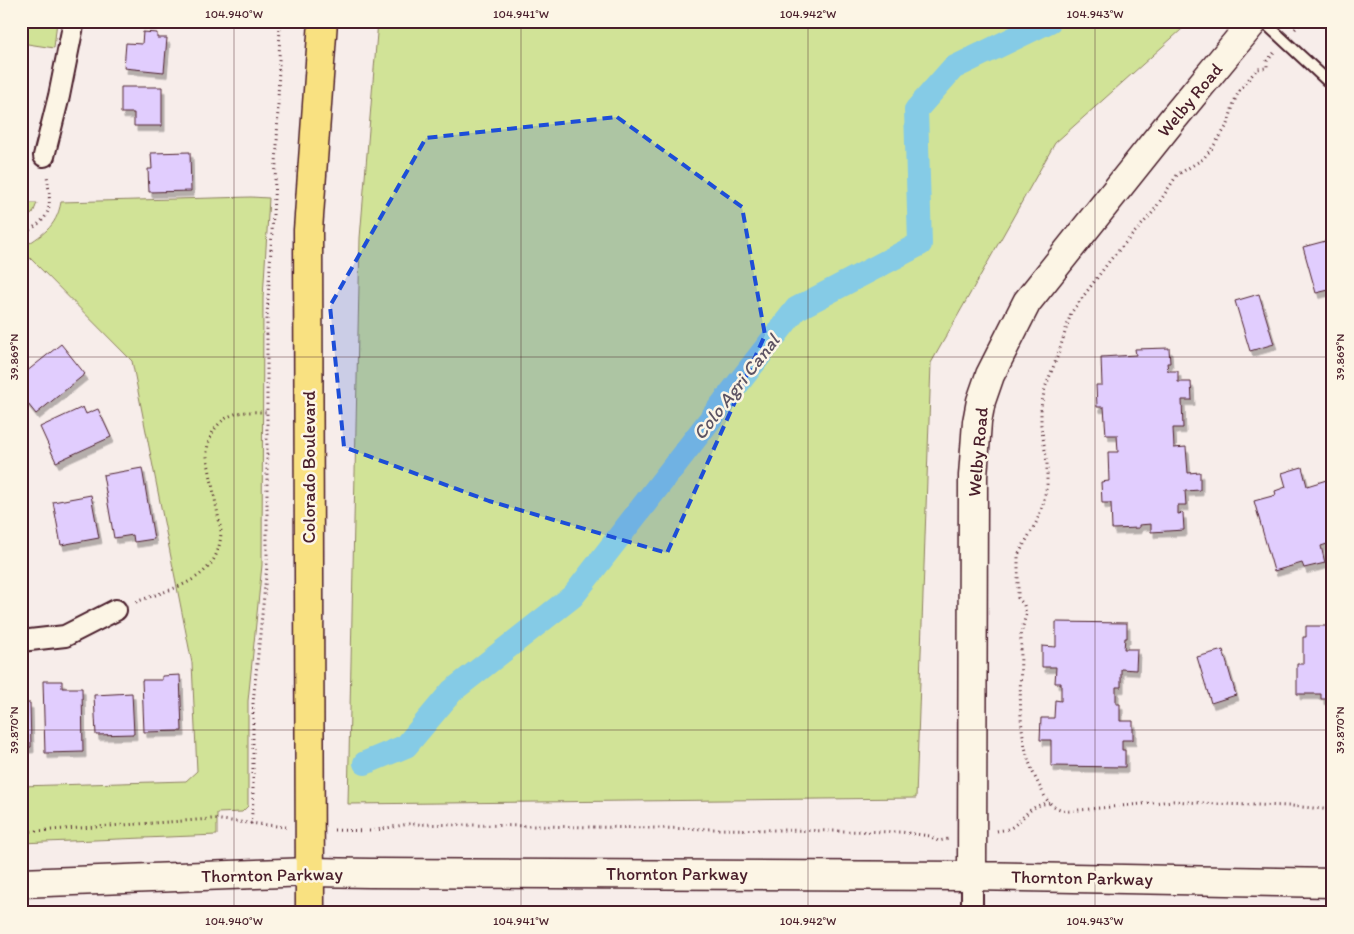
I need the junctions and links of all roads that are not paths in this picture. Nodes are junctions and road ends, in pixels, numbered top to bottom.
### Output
1 (74, 21) edge
2 (323, 21) edge
3 (1254, 21) edge
4 (1264, 21) edge
5 (1333, 86) edge
6 (44, 156) road end
7 (116, 610) road end
8 (21, 640) edge
9 (310, 872) junction
10 (972, 876) junction
11 (21, 883) edge
12 (1333, 883) edge
13 (310, 913) edge
14 (972, 913) edge

1 - 6 street
2 - 9 main road, Colorado Boulevard
3 - 10 street, Welby Road
4 - 5 lane
7 - 8 street
9 - 10 street, Thornton Parkway
9 - 11 street, Thornton Parkway
9 - 13 main road, Colorado Boulevard
10 - 12 street, Thornton Parkway
10 - 14 street, Welby Road

